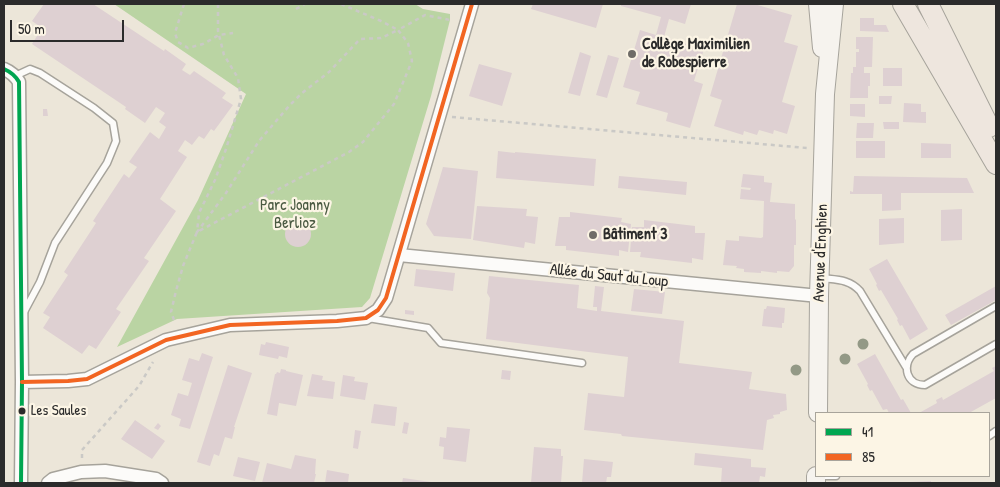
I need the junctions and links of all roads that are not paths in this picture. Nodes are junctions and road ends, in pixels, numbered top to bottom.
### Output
1 (472, 4) edge
2 (818, 4) edge
3 (834, 4) edge
4 (903, 4) edge
5 (928, 4) edge
6 (9, 72) edge
7 (826, 94) junction
8 (996, 142) edge
9 (996, 164) edge
10 (399, 256) junction
11 (820, 278) junction
12 (820, 296) junction
13 (996, 306) edge
14 (21, 317) junction
15 (366, 318) junction
16 (996, 344) edge
17 (582, 363) dead end
18 (906, 367) junction
19 (22, 382) junction
20 (818, 412) edge
21 (21, 483) edge
22 (48, 483) edge
23 (162, 483) edge

1 - 10 street
2 - 7 main road, Avenue d'Enghien
3 - 7 main road, Avenue d'Enghien
4 - 9 main road
5 - 8 main road
6 - 14 street
6 - 14 lane
7 - 11 main road, Avenue d'Enghien
10 - 12 street, Allée du Saut du Loup
10 - 15 street
11 - 12 main road, Avenue d'Enghien
11 - 18 lane
12 - 20 main road, Avenue d'Enghien
13 - 18 lane
14 - 19 street
15 - 17 lane
15 - 19 street
16 - 18 lane
19 - 21 street
22 - 23 street

